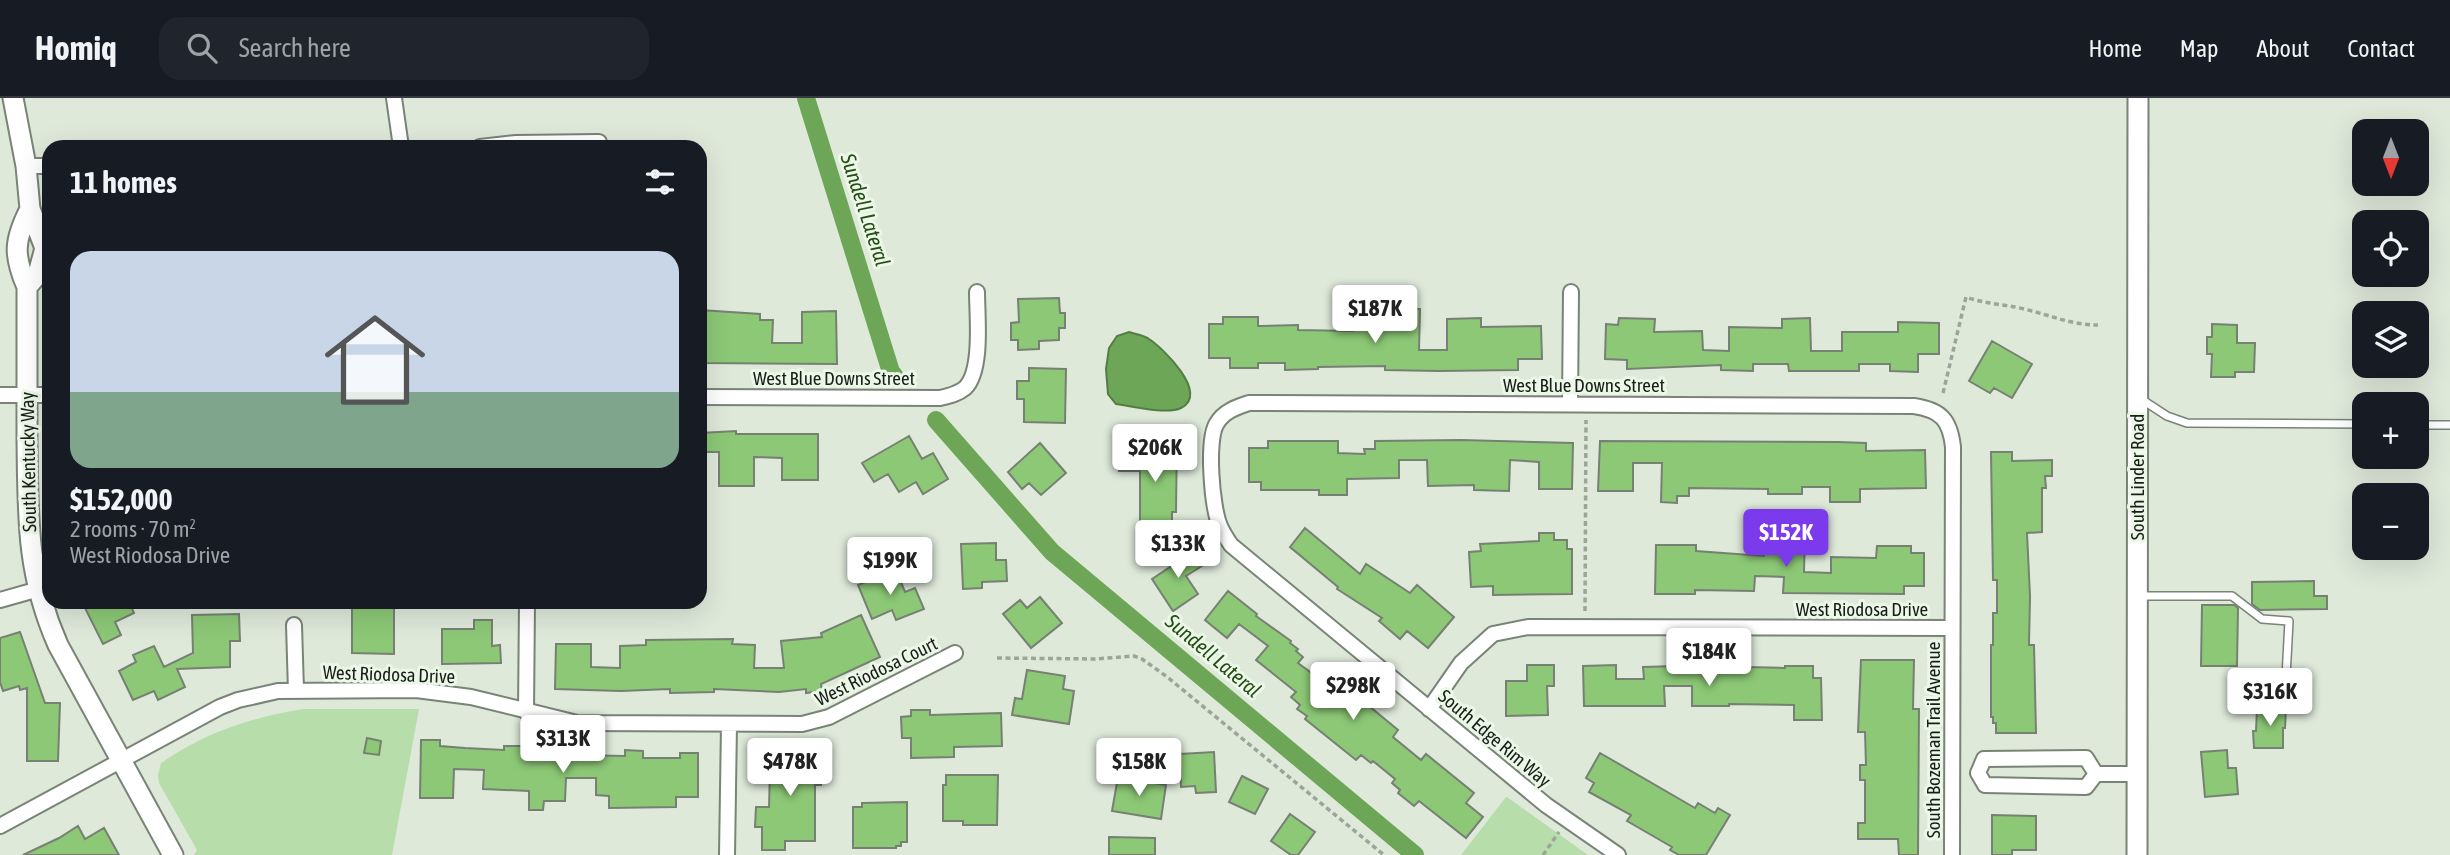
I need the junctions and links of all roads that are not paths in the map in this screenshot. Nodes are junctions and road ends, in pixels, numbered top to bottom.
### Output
1 (13, 98) edge
2 (394, 98) edge
3 (2138, 98) edge
4 (400, 140) edge
5 (26, 166) junction
6 (42, 166) edge
7 (30, 209) junction
8 (42, 240) edge
9 (42, 259) edge
10 (27, 287) junction
11 (977, 292) dead end
12 (1571, 292) dead end
13 (0, 395) edge
14 (27, 395) junction
15 (42, 395) edge
16 (707, 397) edge
17 (2138, 397) junction
18 (1570, 404) junction
19 (1223, 415) joint
20 (1943, 418) joint
21 (2352, 424) edge
22 (2429, 425) edge
23 (2450, 425) edge
24 (39, 589) junction
25 (2137, 596) junction
26 (0, 600) edge
27 (42, 600) edge
28 (44, 609) edge
29 (527, 609) edge
30 (294, 625) dead end
31 (1952, 628) junction
32 (955, 653) dead end
33 (2286, 677) dead end
34 (296, 691) junction
35 (1429, 709) junction
36 (526, 712) junction
37 (729, 724) junction
38 (121, 761) junction
39 (1952, 773) junction
40 (1978, 773) junction
41 (2096, 774) junction
42 (2137, 774) junction
43 (0, 826) edge
44 (173, 855) edge
45 (727, 855) edge
46 (1618, 855) edge
47 (1952, 855) edge
48 (2137, 855) edge

1 - 5 street, South Kentucky Way
2 - 4 street
3 - 17 street, South Linder Road
5 - 6 street
5 - 7 street, South Kentucky Way
7 - 8 street, South Kentucky Way
7 - 10 street, South Kentucky Way
9 - 10 street, South Kentucky Way
10 - 14 street, South Kentucky Way
11 - 16 street, West Blue Downs Street
12 - 18 street
13 - 14 street
14 - 15 street
14 - 24 street, South Kentucky Way
17 - 21 lane
17 - 25 street, South Linder Road
18 - 19 street, West Blue Downs Street
18 - 20 street, West Blue Downs Street
19 - 35 street, South Edge Rim Way
20 - 31 street, South Bozeman Trail Avenue
22 - 23 lane
24 - 26 street
24 - 27 street, South Kentucky Way
25 - 33 lane
25 - 42 street, South Linder Road
28 - 38 street, South Kentucky Way
29 - 36 street
30 - 34 street, West Riodosa Drive
31 - 35 street, West Riodosa Drive
31 - 39 street, South Bozeman Trail Avenue
32 - 37 street, West Riodosa Court
34 - 36 street, West Riodosa Drive
34 - 38 street, West Riodosa Drive
35 - 46 street, South Edge Rim Way
36 - 37 street, West Riodosa Drive
37 - 45 street
38 - 43 street, West Riodosa Drive
38 - 44 street, South Kentucky Way
39 - 40 street
39 - 47 street, South Bozeman Trail Avenue
40 - 41 street
40 - 41 street
41 - 42 street
42 - 48 street, South Linder Road

